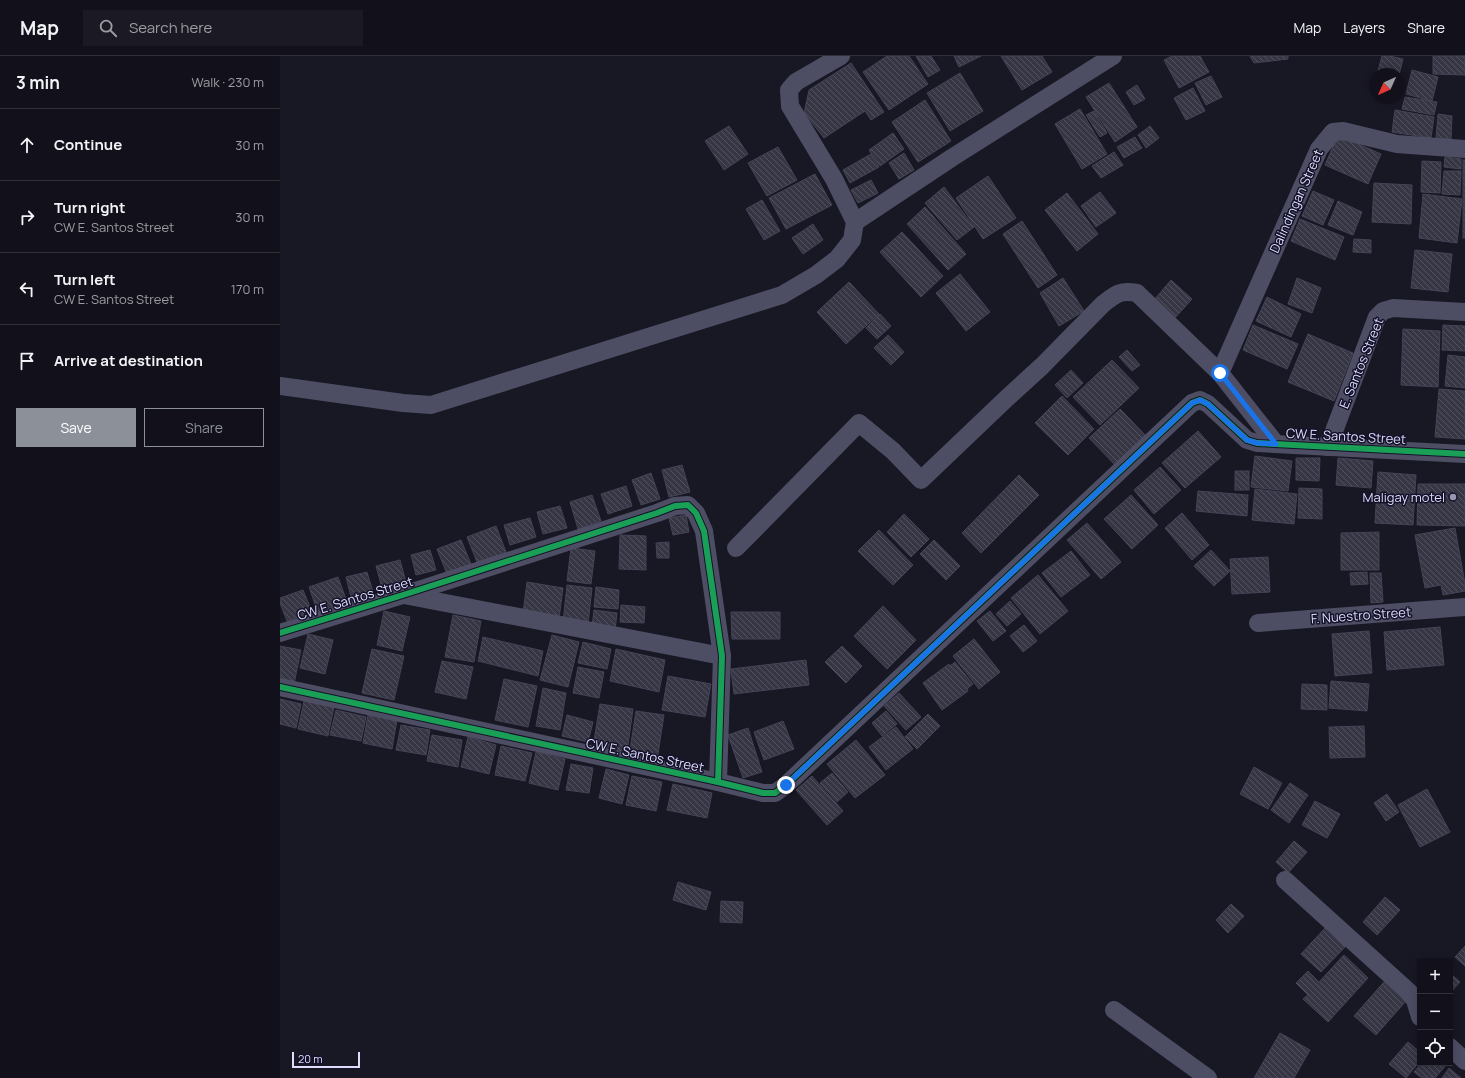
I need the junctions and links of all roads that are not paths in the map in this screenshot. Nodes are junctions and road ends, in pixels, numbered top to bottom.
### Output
1 (841, 56) edge
2 (1113, 56) edge
3 (1465, 149) edge
4 (855, 222) junction
5 (1465, 312) edge
6 (1220, 373) junction
7 (280, 386) edge
8 (1276, 444) junction
9 (1328, 447) junction
10 (1465, 454) edge
11 (736, 548) dead end
12 (403, 595) junction
13 (1465, 607) edge
14 (1258, 623) dead end
15 (280, 632) edge
16 (722, 656) junction
17 (280, 687) edge
18 (718, 782) junction
19 (1285, 880) dead end
20 (1417, 1007) edge
21 (1114, 1010) dead end
22 (1453, 1050) edge
23 (1465, 1061) edge
24 (1208, 1078) edge

1 - 4 street
2 - 4 street
3 - 6 street, Dalindingan Street
4 - 7 street
5 - 9 street, E. Santos Street
6 - 8 street
6 - 11 street
8 - 9 street, CW E. Santos Street
8 - 18 street, CW E. Santos Street
9 - 10 street, CW E. Santos Street
12 - 15 street, CW E. Santos Street
12 - 16 street
12 - 16 street, CW E. Santos Street
13 - 14 street, F. Nuestro Street
16 - 18 street
17 - 18 street, CW E. Santos Street
19 - 20 street
21 - 24 street
22 - 23 street

